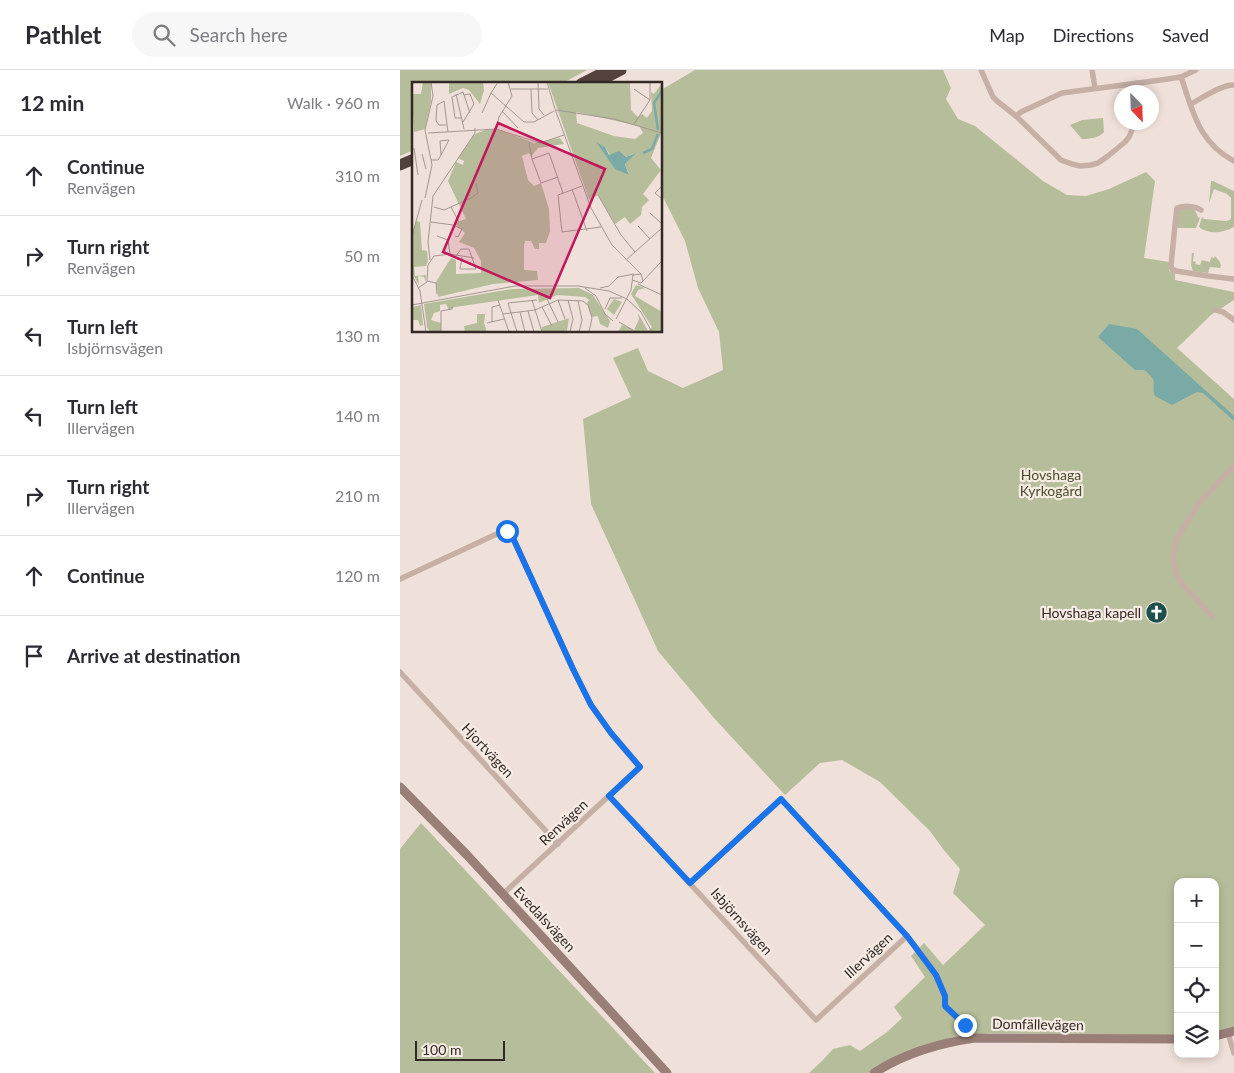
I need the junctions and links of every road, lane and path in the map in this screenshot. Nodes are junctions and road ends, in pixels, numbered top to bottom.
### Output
1 (608, 70) edge
2 (621, 70) edge
3 (981, 70) edge
4 (1092, 70) edge
5 (1196, 70) edge
6 (1180, 76) junction
7 (585, 82) edge
8 (598, 82) edge
9 (1137, 83) joint
10 (1234, 85) edge
11 (1095, 88) junction
12 (1191, 104) junction
13 (1016, 116) junction
14 (1132, 130) edge
15 (412, 160) edge
16 (1234, 161) edge
17 (400, 165) edge
18 (412, 167) edge
19 (400, 171) edge
20 (1201, 210) dead end
21 (1234, 279) edge
22 (1216, 310) dead end
23 (1234, 320) edge
24 (1234, 466) edge
25 (400, 579) edge
26 (1212, 616) dead end
27 (400, 672) edge
28 (400, 788) edge
29 (609, 796) junction
30 (558, 844) junction
31 (690, 883) junction
32 (503, 894) junction
33 (907, 936) junction
34 (816, 1020) joint
35 (1231, 1032) edge
36 (975, 1038) junction
37 (1174, 1039) edge
38 (1234, 1053) edge
39 (667, 1073) edge
40 (874, 1073) edge

1 - 7 highway
2 - 8 highway
3 - 13 street
4 - 11 street
5 - 6 street
6 - 9 street
6 - 12 street
9 - 11 street
10 - 12 street
11 - 13 street
12 - 16 street
13 - 14 street
15 - 17 highway
18 - 19 highway
20 - 21 street
22 - 23 street
24 - 26 street
25 - 29 street, Renvägen
27 - 30 street, Hjortvägen
28 - 32 street, Evedalsvägen
29 - 30 street, Renvägen
29 - 31 street, Isbjörnsvägen
30 - 32 street, Renvägen
31 - 33 street, Illervägen
31 - 34 street, Isbjörnsvägen
32 - 39 street, Evedalsvägen
33 - 34 street, Illervägen
33 - 36 street
35 - 38 street
36 - 37 street, Domfällevägen
36 - 40 street, Domfällevägen

